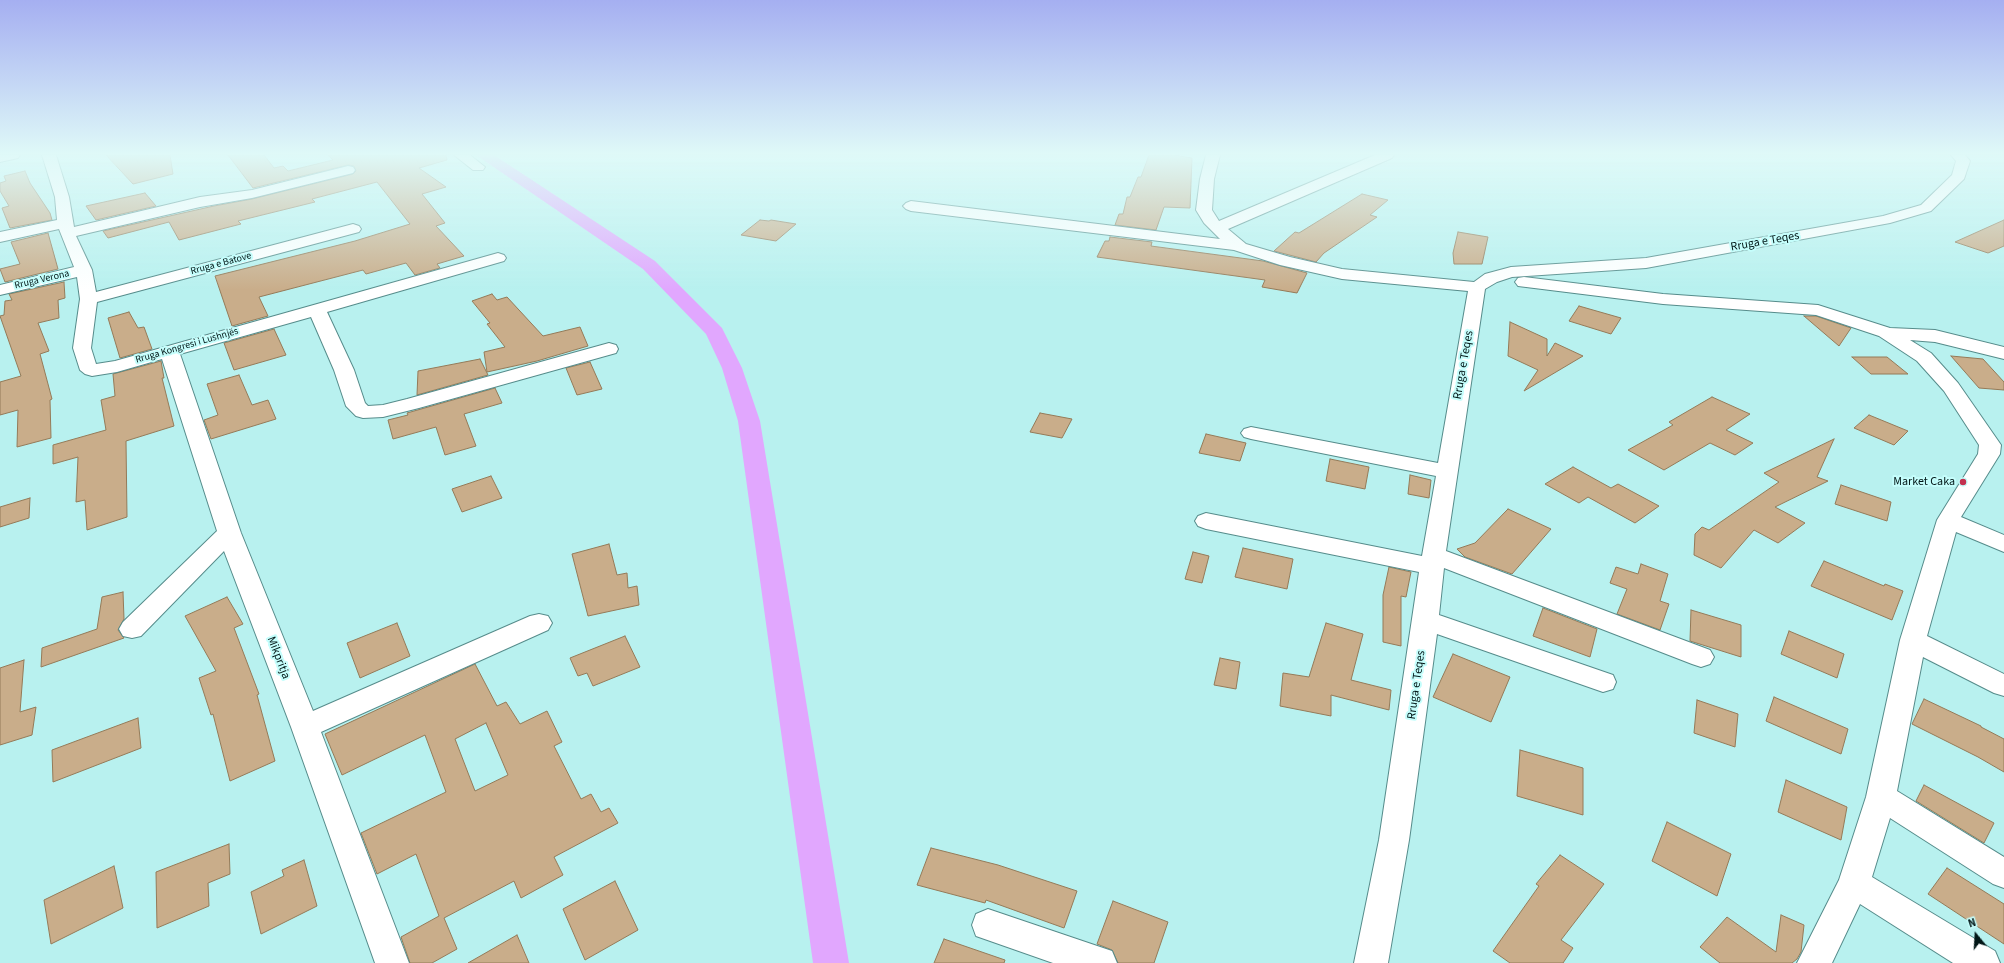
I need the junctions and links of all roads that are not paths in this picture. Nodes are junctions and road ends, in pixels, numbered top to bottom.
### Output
1 (62, 200) edge
2 (213, 200) edge
3 (1205, 200) edge
4 (1282, 200) edge
5 (1934, 200) edge
6 (911, 206) dead end
7 (66, 228) junction
8 (1217, 228) junction
9 (353, 229) dead end
10 (0, 237) edge
11 (1240, 247) junction
12 (498, 258) dead end
13 (84, 270) junction
14 (1484, 282) junction
15 (0, 290) edge
16 (89, 299) junction
17 (317, 310) junction
18 (1885, 332) junction
19 (609, 349) dead end
20 (169, 350) junction
21 (2004, 354) edge
22 (1251, 433) dead end
23 (1997, 448) edge
24 (1446, 471) junction
25 (1948, 520) junction
26 (1206, 521) dead end
27 (230, 533) junction
28 (2004, 544) edge
29 (1433, 560) junction
30 (1426, 620) junction
31 (539, 622) dead end
32 (132, 629) dead end
33 (1913, 640) junction
34 (1701, 657) dead end
35 (1603, 682) dead end
36 (2004, 686) edge
37 (305, 728) junction
38 (1881, 797) junction
39 (2004, 874) edge
40 (1854, 883) junction
41 (988, 925) dead end
42 (392, 963) edge
43 (1100, 963) edge
44 (1371, 963) edge
45 (1814, 963) edge
46 (1983, 963) edge

1 - 7 street, Rruga Kongresi i Lushnjës
2 - 7 street
3 - 8 street
4 - 8 street
5 - 14 street, Rruga e Teqes
6 - 11 street
7 - 10 street
7 - 13 street, Rruga Kongresi i Lushnjës
8 - 11 street
9 - 16 street, Rruga e Batove
11 - 14 street
12 - 17 street, Rruga Kongresi i Lushnjës
13 - 15 street, Rruga Verona
13 - 16 street, Rruga Kongresi i Lushnjës
14 - 18 street
14 - 24 street, Rruga e Teqes
16 - 20 street, Rruga Kongresi i Lushnjës
17 - 19 street
17 - 20 street, Rruga Kongresi i Lushnjës
18 - 21 street
18 - 23 street
20 - 27 street, Mikpritja
22 - 24 street
23 - 25 street
24 - 29 street, Rruga e Teqes
25 - 28 street
25 - 33 street
26 - 29 street
27 - 32 street
27 - 37 street, Mikpritja
29 - 30 street, Rruga e Teqes
29 - 34 street
30 - 35 street
30 - 44 street, Rruga e Teqes
31 - 37 street
33 - 36 street
33 - 38 street
37 - 42 street, Mikpritja
38 - 39 street
38 - 40 street
40 - 45 street
40 - 46 street
41 - 43 street

